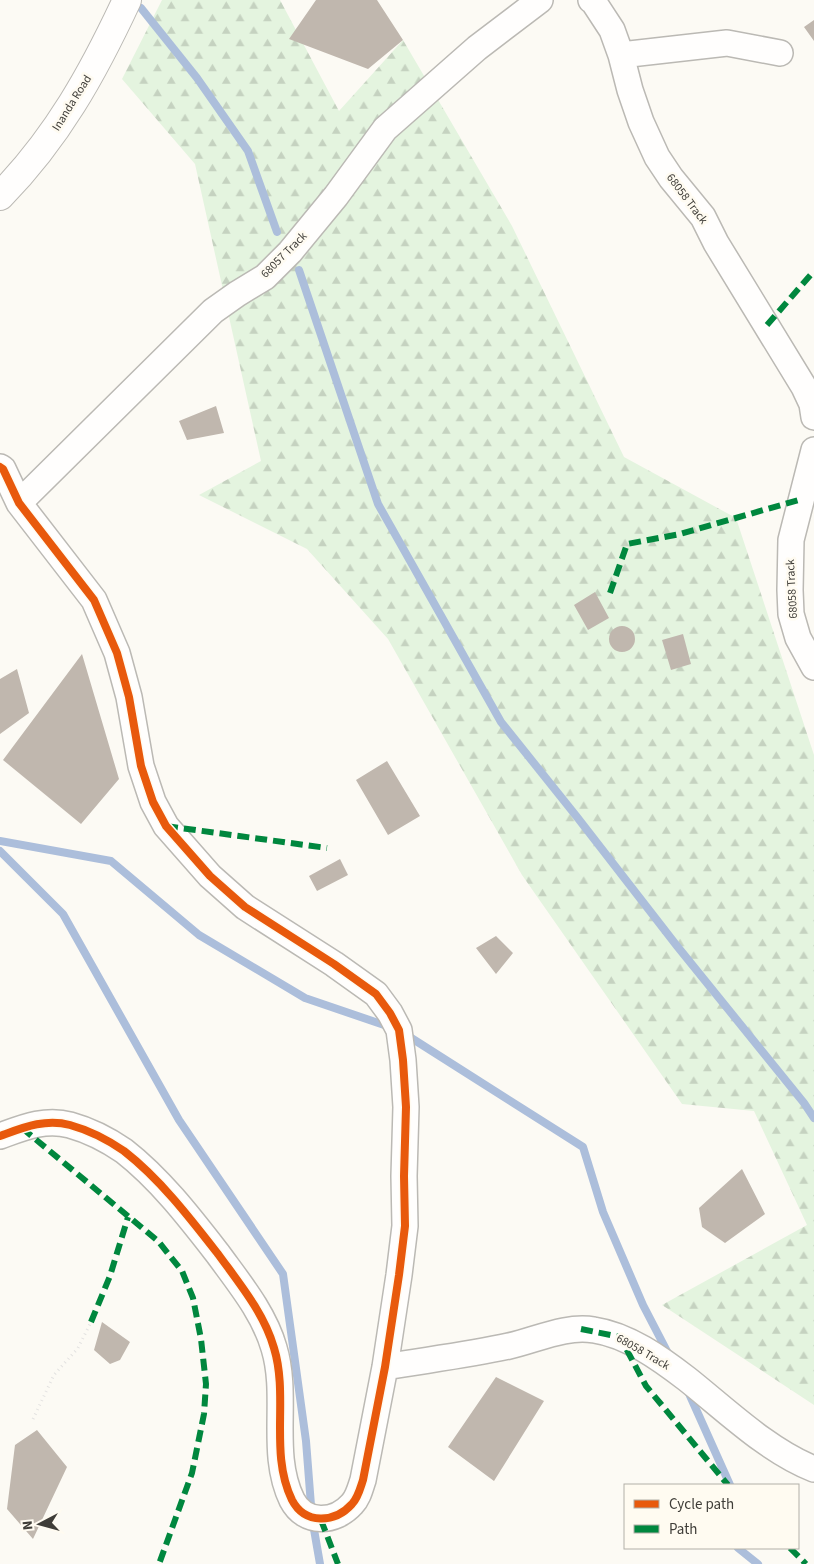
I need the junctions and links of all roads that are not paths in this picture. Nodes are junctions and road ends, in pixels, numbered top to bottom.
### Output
1 (127, 0) edge
2 (591, 0) edge
3 (535, 2) edge
4 (780, 53) dead end
5 (621, 56) junction
6 (0, 196) edge
7 (814, 417) edge
8 (814, 450) edge
9 (0, 467) edge
10 (20, 503) junction
11 (814, 667) edge
12 (0, 1136) edge
13 (385, 1367) junction
14 (814, 1469) edge

1 - 6 street, Inanda Road
2 - 5 street, 68058 Track
3 - 10 street, 68057 Track
4 - 5 street
5 - 7 street, 68058 Track
8 - 11 street, 68058 Track
9 - 10 street
10 - 13 street
12 - 13 street
13 - 14 street, 68058 Track

